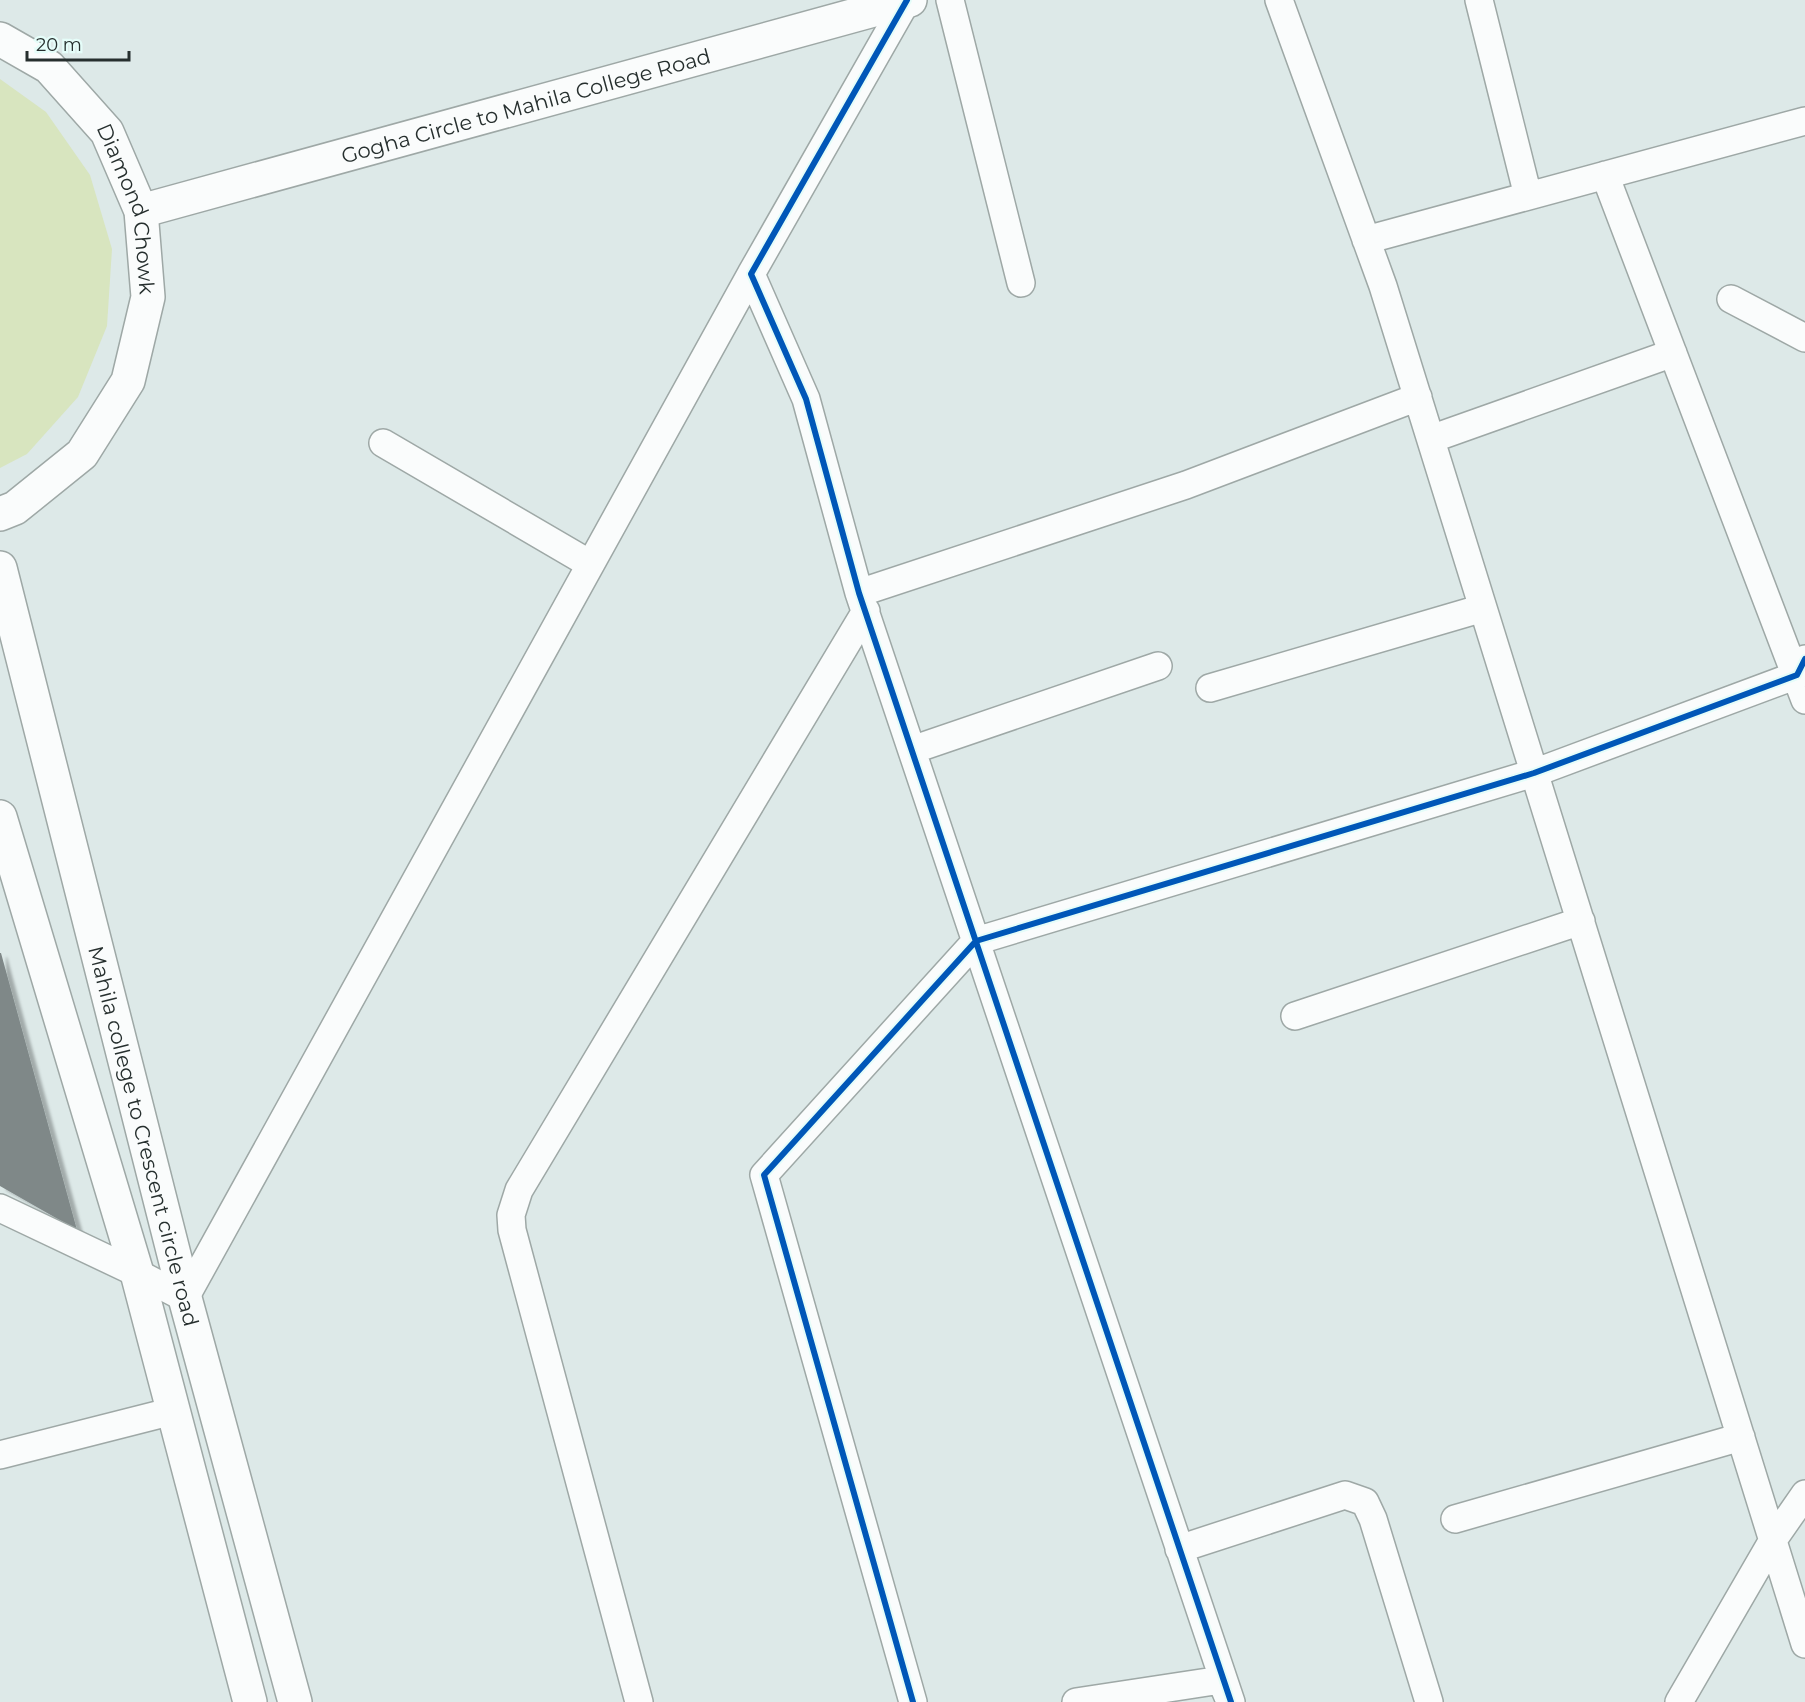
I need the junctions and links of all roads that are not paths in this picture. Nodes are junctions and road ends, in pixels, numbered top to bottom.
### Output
1 (908, 0) edge
2 (951, 0) edge
3 (1279, 0) edge
4 (1479, 0) edge
5 (0, 39) edge
6 (1804, 123) edge
7 (1605, 175) junction
8 (1528, 196) junction
9 (141, 211) junction
10 (1366, 240) junction
11 (751, 274) junction
12 (1021, 283) dead end
13 (1731, 299) dead end
14 (1805, 338) edge
15 (1673, 353) junction
16 (1418, 397) junction
17 (1431, 439) junction
18 (384, 443) dead end
19 (0, 514) edge
20 (590, 564) junction
21 (0, 568) edge
22 (863, 602) junction
23 (1483, 608) junction
24 (1158, 666) dead end
25 (1802, 678) edge
26 (1210, 688) dead end
27 (912, 750) junction
28 (1534, 773) junction
29 (0, 817) edge
30 (1581, 921) junction
31 (976, 940) junction
32 (1295, 1016) dead end
33 (0, 1209) edge
34 (137, 1273) junction
35 (185, 1298) junction
36 (173, 1411) junction
37 (1741, 1437) junction
38 (0, 1455) edge
39 (1805, 1494) edge
40 (1455, 1519) dead end
41 (1773, 1540) junction
42 (1179, 1549) junction
43 (1805, 1644) edge
44 (250, 1702) edge
45 (295, 1702) edge
46 (639, 1702) edge
47 (913, 1702) edge
48 (1076, 1702) edge
49 (1230, 1702) edge
50 (1429, 1702) edge
51 (1679, 1702) edge

1 - 9 main road, Gogha Circle to Mahila College Road
1 - 11 street
2 - 12 street
3 - 10 street
4 - 8 street
5 - 9 main road, Diamond Chowk
6 - 7 street
7 - 8 street
7 - 15 street
8 - 10 street
9 - 19 main road, Diamond Chowk
10 - 16 street
11 - 20 street
11 - 22 street
13 - 14 street
15 - 17 street
15 - 25 street
16 - 17 street
16 - 22 street
17 - 23 street
18 - 20 street
20 - 35 street
21 - 35 main road, Mahila college to Crescent circle road
22 - 27 street
22 - 46 street
23 - 26 street
23 - 28 street
24 - 27 street
25 - 28 street
27 - 31 street
28 - 30 street
28 - 31 street
29 - 34 main road, Mahila college to Crescent circle road
30 - 32 street
30 - 37 street
31 - 42 street
31 - 47 street
33 - 34 street
34 - 35 street
34 - 36 main road, Mahila college to Crescent circle road
35 - 45 main road, Mahila college to Crescent circle road
36 - 38 street
36 - 44 main road, Mahila college to Crescent circle road
37 - 40 street
37 - 41 street
39 - 41 street
41 - 43 street
41 - 51 street
42 - 49 street
42 - 50 street
48 - 49 street

